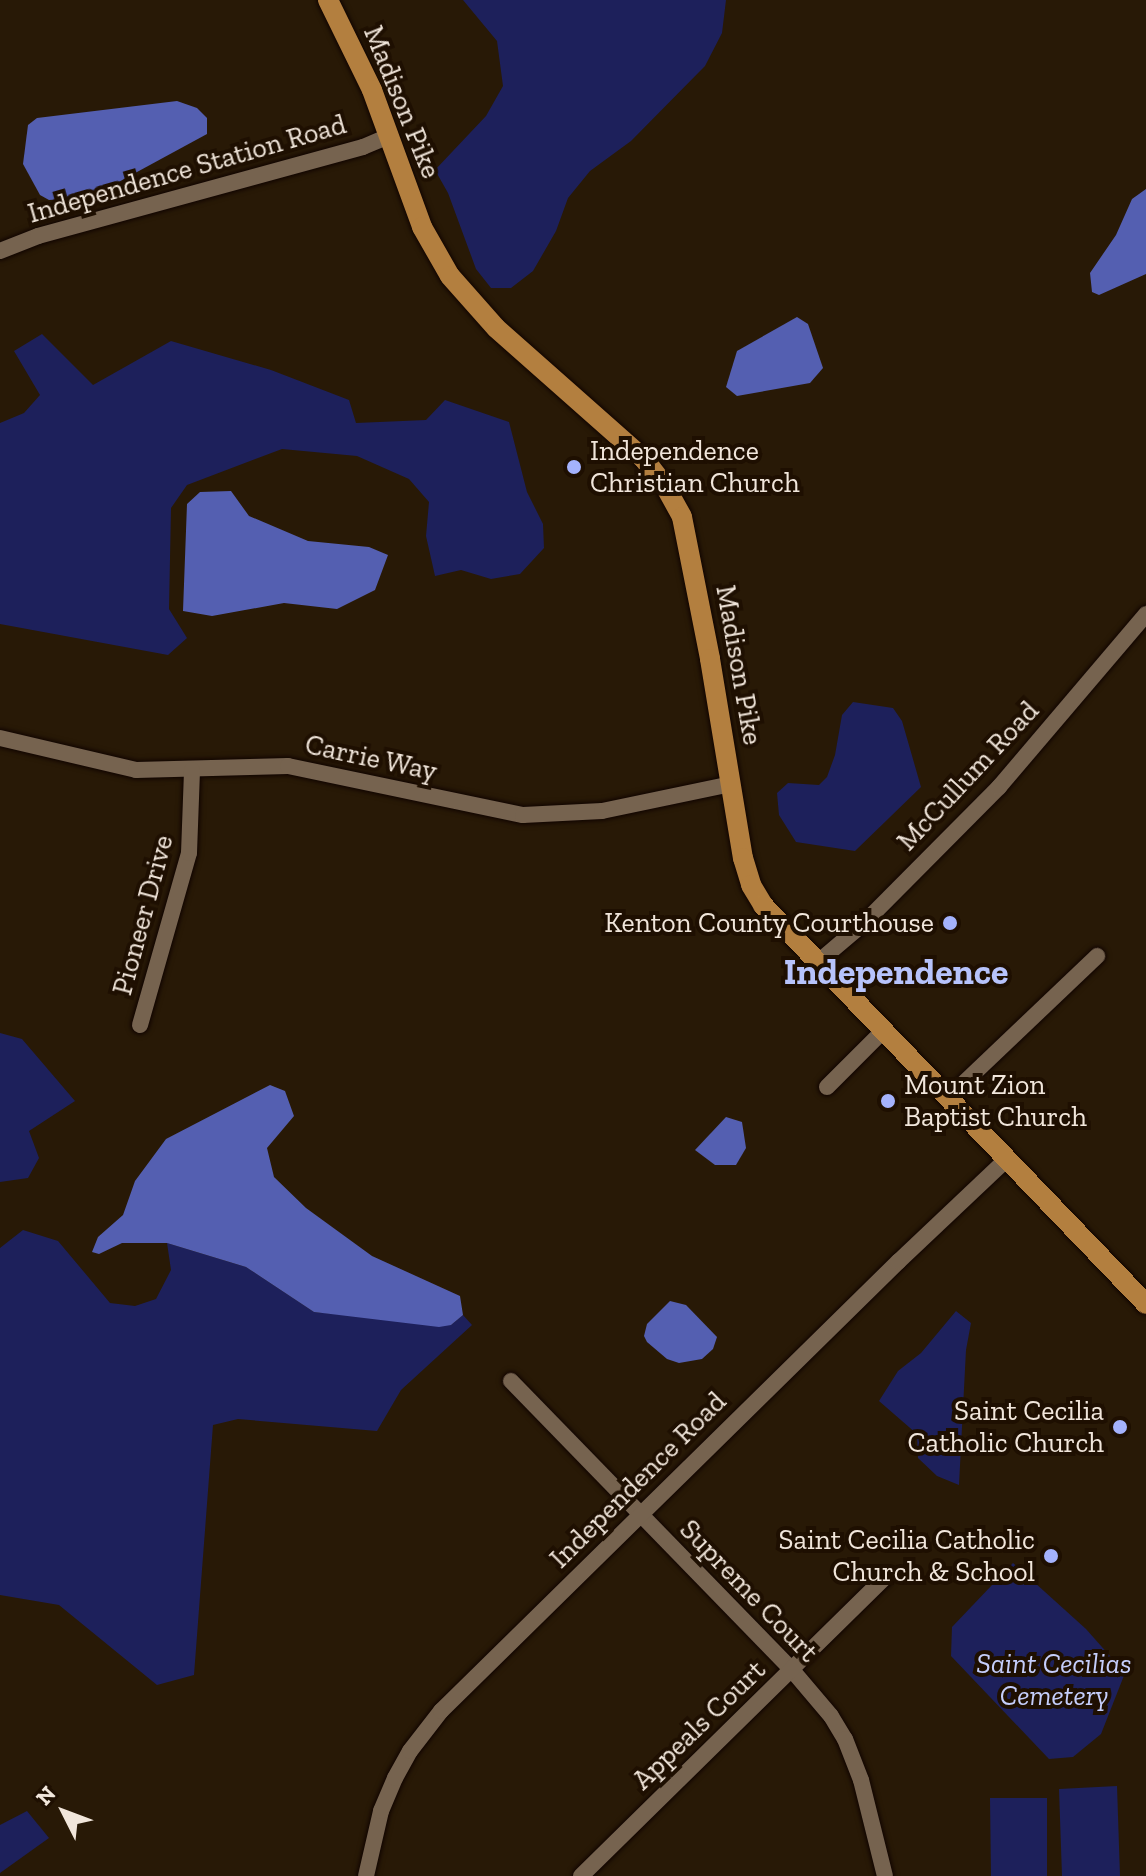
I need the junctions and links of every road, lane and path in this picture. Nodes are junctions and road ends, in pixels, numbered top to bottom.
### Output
1 (328, 0) edge
2 (387, 137) junction
3 (0, 251) edge
4 (1146, 614) edge
5 (0, 738) edge
6 (192, 770) junction
7 (731, 784) junction
8 (1097, 956) dead end
9 (817, 963) junction
10 (140, 1025) dead end
11 (883, 1031) junction
12 (827, 1087) dead end
13 (948, 1098) junction
14 (1007, 1159) junction
15 (1146, 1304) edge
16 (511, 1381) dead end
17 (639, 1515) junction
18 (886, 1576) dead end
19 (792, 1670) junction
20 (366, 1876) edge
21 (581, 1876) edge
22 (885, 1876) edge

1 - 2 main road, Madison Pike
2 - 3 street, Independence Station Road
2 - 7 main road, Madison Pike
4 - 9 street, McCullum Road
5 - 6 street, Carrie Way
6 - 7 street, Carrie Way
6 - 10 street, Pioneer Drive
7 - 9 main road, Madison Pike
8 - 13 street
9 - 11 main road, Madison Pike
11 - 12 street
11 - 13 main road, Madison Pike
13 - 14 main road, Madison Pike
14 - 15 main road, Madison Pike
14 - 17 street, Independence Road
16 - 17 street, Supreme Court
17 - 19 street, Supreme Court
17 - 20 street, Independence Road
18 - 19 street, Appeals Court
19 - 21 street, Appeals Court
19 - 22 street, Supreme Court

